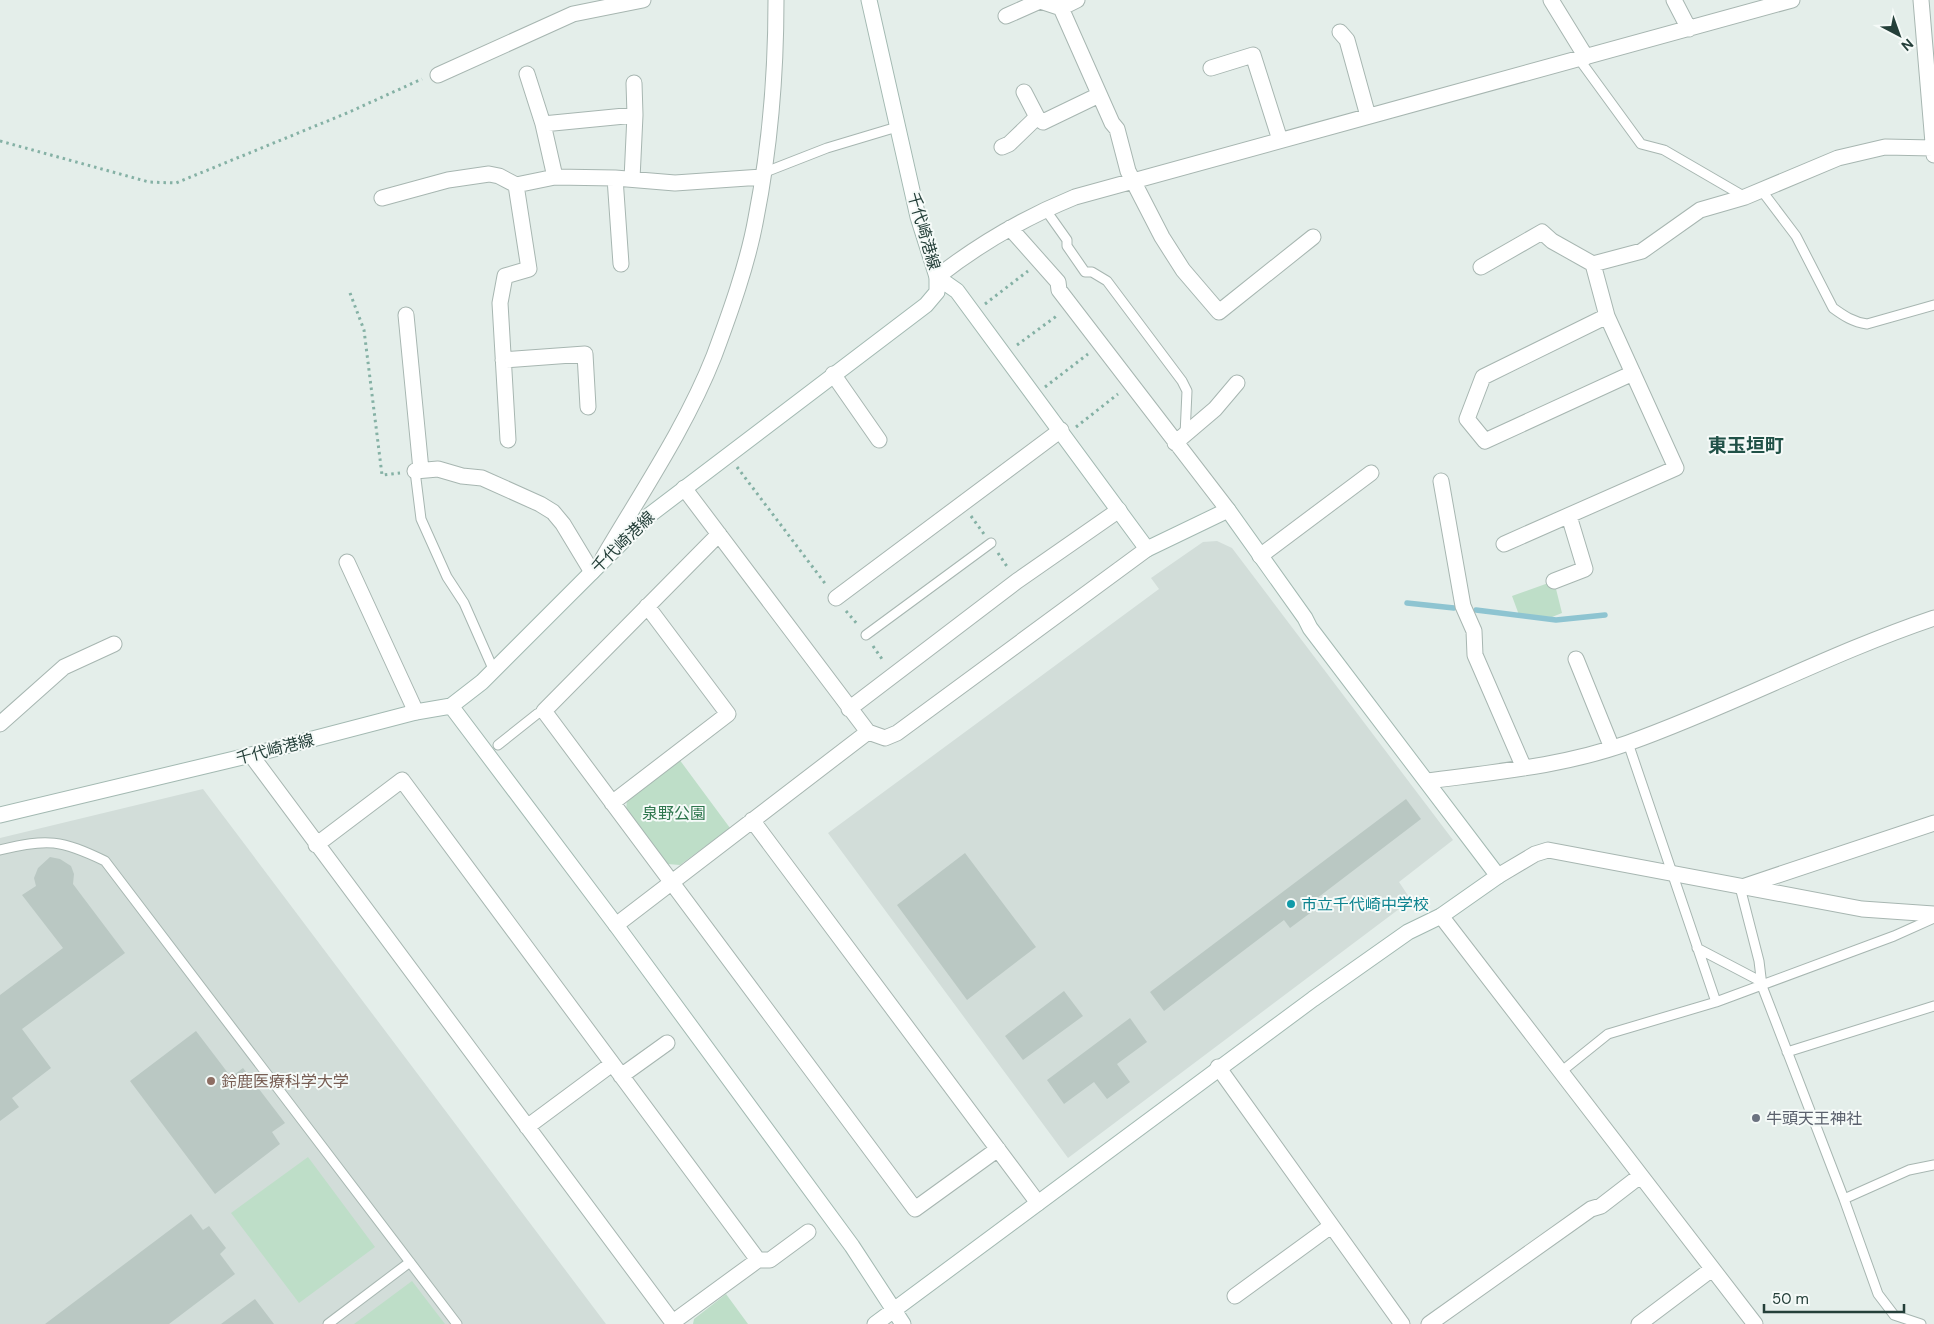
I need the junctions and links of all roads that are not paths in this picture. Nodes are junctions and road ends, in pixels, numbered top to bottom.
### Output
1 (643, 0) edge
2 (776, 0) edge
3 (869, 0) edge
4 (1077, 0) edge
5 (1551, 0) edge
6 (1674, 0) edge
7 (1792, 0) edge
8 (1920, 0) edge
9 (1061, 8) junction
10 (1006, 16) dead end
11 (1689, 29) junction
12 (1340, 32) dead end
13 (1583, 58) junction
14 (1211, 68) dead end
15 (527, 74) dead end
16 (438, 75) road end
17 (634, 83) dead end
18 (1024, 92) dead end
19 (1099, 95) junction
20 (635, 115) junction
21 (1368, 116) junction
22 (1037, 117) junction
23 (544, 124) junction
24 (897, 127) junction
25 (1280, 140) junction
26 (1002, 147) dead end
27 (1933, 152) edge
28 (762, 175) junction
29 (555, 177) junction
30 (616, 178) junction
31 (632, 179) junction
32 (1133, 180) junction
33 (516, 185) junction
34 (1762, 191) junction
35 (1746, 197) junction
36 (382, 198) dead end
37 (1045, 209) junction
38 (1010, 228) junction
39 (1313, 237) dead end
40 (622, 264) dead end
41 (1593, 264) junction
42 (1481, 267) dead end
43 (937, 276) junction
44 (1934, 305) edge
45 (406, 315) dead end
46 (1607, 316) junction
47 (504, 360) junction
48 (1633, 373) junction
49 (833, 374) junction
50 (1237, 383) dead end
51 (588, 407) dead end
52 (1063, 433) junction
53 (1180, 439) junction
54 (508, 440) dead end
55 (880, 440) dead end
56 (418, 470) junction
57 (1371, 473) dead end
58 (1441, 481) dead end
59 (684, 488) junction
60 (1120, 510) junction
61 (1228, 510) junction
62 (1569, 516) junction
63 (719, 534) junction
64 (991, 543) dead end
65 (1504, 544) dead end
66 (1147, 549) junction
67 (1260, 556) junction
68 (347, 562) dead end
69 (595, 569) junction
70 (1554, 581) dead end
71 (836, 598) road end
72 (647, 606) junction
73 (1934, 618) edge
74 (866, 635) road end
75 (114, 644) dead end
76 (1576, 659) dead end
77 (494, 671) junction
78 (451, 706) junction
79 (849, 708) junction
80 (544, 711) junction
81 (416, 712) junction
82 (0, 724) edge
83 (868, 732) junction
84 (1628, 743) junction
85 (498, 745) dead end
86 (1612, 748) junction
87 (251, 755) junction
88 (1524, 768) junction
89 (1428, 781) junction
90 (612, 803) junction
91 (0, 815) edge
92 (752, 820) junction
93 (1934, 823) edge
94 (316, 845) junction
95 (0, 850) edge
96 (1672, 873) junction
97 (1498, 876) junction
98 (670, 882) junction
99 (1740, 888) junction
100 (1441, 916) junction
101 (1934, 916) edge
102 (616, 925) junction
103 (1697, 948) junction
104 (1762, 984) junction
105 (1716, 1002) junction
106 (1934, 1006) edge
107 (667, 1043) dead end
108 (1787, 1052) junction
109 (1218, 1068) junction
110 (617, 1070) junction
111 (1562, 1071) junction
112 (527, 1127) junction
113 (998, 1148) junction
114 (1934, 1165) edge
115 (1640, 1176) junction
116 (1844, 1199) junction
117 (1038, 1203) junction
118 (1331, 1226) junction
119 (808, 1232) dead end
120 (758, 1260) junction
121 (410, 1262) junction
122 (1712, 1269) junction
123 (1235, 1296) dead end
124 (893, 1310) junction
125 (673, 1323) edge
126 (328, 1324) edge
127 (457, 1324) edge
128 (875, 1324) edge
129 (903, 1324) edge
130 (1402, 1324) edge
131 (1429, 1324) edge
132 (1639, 1324) edge
133 (1755, 1324) edge
134 (1920, 1324) edge

1 - 16 street
2 - 28 street
3 - 24 street, 千代崎港線
4 - 9 street
5 - 13 street
6 - 11 street
7 - 11 street
8 - 27 street
9 - 10 street
9 - 19 street
11 - 13 street
12 - 21 street
13 - 21 street
13 - 35 lane
14 - 25 street
15 - 23 street
17 - 20 street
18 - 22 street
19 - 22 street
19 - 32 street
20 - 23 street
20 - 31 street
21 - 25 street
22 - 26 street
23 - 29 street
24 - 28 lane
24 - 43 street, 千代崎港線
25 - 32 street
27 - 34 street
28 - 31 street
28 - 69 street
29 - 30 street
29 - 33 street
30 - 31 street
30 - 40 street
32 - 37 street
32 - 39 street
33 - 36 street
33 - 47 street
34 - 35 street
34 - 44 lane
35 - 41 street
37 - 38 street
37 - 53 lane
38 - 43 street
38 - 53 street
41 - 42 street
41 - 46 street
43 - 49 street, 千代崎港線
43 - 52 street
45 - 56 street
46 - 48 street
46 - 48 street
47 - 51 street
47 - 54 street
48 - 62 street
49 - 55 street
49 - 59 street, 千代崎港線
50 - 53 street
52 - 60 street
52 - 71 street
53 - 61 street
56 - 69 street
56 - 77 lane
57 - 67 street
58 - 88 street
59 - 63 street
59 - 69 street, 千代崎港線
60 - 66 street
60 - 79 street
61 - 66 street
61 - 67 street
62 - 65 street
62 - 70 street
63 - 72 street
63 - 79 street
64 - 74 lane
66 - 83 street
67 - 89 street
68 - 81 street
69 - 77 street, 千代崎港線
72 - 80 street
72 - 90 street
73 - 84 street
75 - 82 street
76 - 86 street
77 - 78 street, 千代崎港線
78 - 81 street, 千代崎港線
78 - 102 street
79 - 83 street
80 - 85 lane
80 - 90 street
81 - 87 street, 千代崎港線
83 - 92 street
84 - 86 street
84 - 96 lane
86 - 88 street
87 - 91 street, 千代崎港線
87 - 94 street
88 - 89 street
89 - 97 street
90 - 98 street
92 - 98 street
92 - 113 street
93 - 99 street
94 - 110 street
94 - 112 street
95 - 121 lane
96 - 97 street
96 - 99 street
96 - 103 lane
97 - 100 street
98 - 102 street
98 - 113 street
99 - 101 street
99 - 104 lane
100 - 109 street
100 - 111 street
101 - 104 lane
102 - 124 street
103 - 104 lane
103 - 105 lane
104 - 105 lane
104 - 108 lane
105 - 111 lane
106 - 108 lane
107 - 110 street
108 - 116 lane
109 - 117 street
109 - 118 street
110 - 112 street
110 - 120 street
111 - 115 street
112 - 125 street
113 - 117 street
114 - 116 lane
115 - 122 street
115 - 131 street
116 - 134 lane
117 - 124 street
118 - 123 street
118 - 130 street
119 - 120 street
120 - 125 street
121 - 126 lane
121 - 127 lane
122 - 132 street
122 - 133 street
124 - 128 street
124 - 129 street

